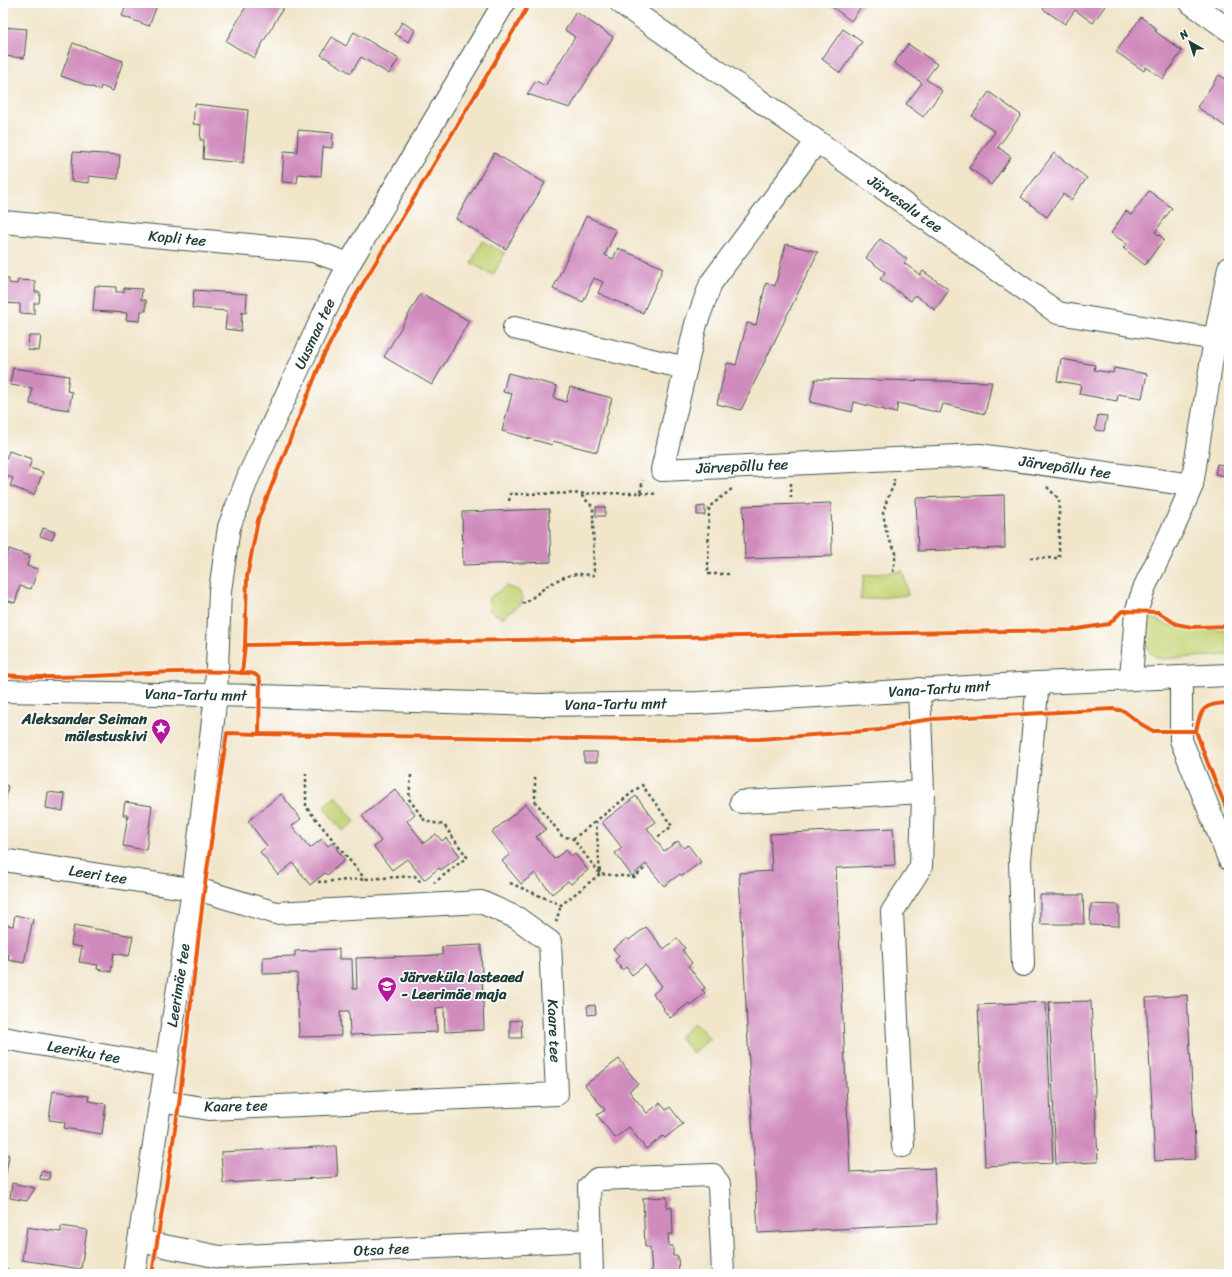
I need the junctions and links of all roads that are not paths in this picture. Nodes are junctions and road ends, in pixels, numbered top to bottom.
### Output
1 (504, 3) edge
2 (621, 3) edge
3 (1191, 3) edge
4 (1229, 30) edge
5 (817, 141) junction
6 (3, 222) edge
7 (349, 264) junction
8 (1229, 268) edge
9 (514, 328) dead end
10 (1215, 339) junction
11 (686, 368) junction
12 (1192, 485) junction
13 (1229, 666) edge
14 (1229, 675) edge
15 (1181, 677) junction
16 (1132, 678) junction
17 (1038, 683) junction
18 (920, 690) junction
19 (3, 691) edge
20 (216, 695) junction
21 (923, 792) junction
22 (741, 802) dead end
23 (1229, 859) edge
24 (3, 860) edge
25 (193, 890) junction
26 (1023, 965) dead end
27 (3, 1038) edge
28 (165, 1066) junction
29 (160, 1101) junction
30 (903, 1146) dead end
31 (591, 1240) junction
32 (139, 1241) junction
33 (134, 1274) edge
34 (592, 1274) edge
35 (723, 1274) edge

1 - 7 street, Uusmaa tee
2 - 5 street, Järvesalu tee
3 - 4 street
5 - 10 street, Järvesalu tee
5 - 11 street, Järvepõllu tee
6 - 7 street, Kopli tee
7 - 20 street, Uusmaa tee
8 - 10 street
9 - 11 street
10 - 12 street
11 - 12 street, Järvepõllu tee
12 - 16 street
13 - 15 street
14 - 15 street, Vana-Tartu mnt
15 - 16 street, Vana-Tartu mnt
15 - 23 street
16 - 17 street, Vana-Tartu mnt
17 - 18 street, Vana-Tartu mnt
17 - 26 street
18 - 20 street, Vana-Tartu mnt
18 - 21 street
19 - 20 street, Vana-Tartu mnt
20 - 25 street, Leerimäe tee
21 - 22 street
21 - 30 street
24 - 25 street, Leeri tee
25 - 28 street, Leerimäe tee
25 - 29 street, Kaare tee
27 - 28 street, Leeriku tee
28 - 29 street, Leerimäe tee
29 - 32 street, Leerimäe tee
31 - 32 street, Otsa tee
31 - 34 street
31 - 35 street
32 - 33 street, Leerimäe tee

